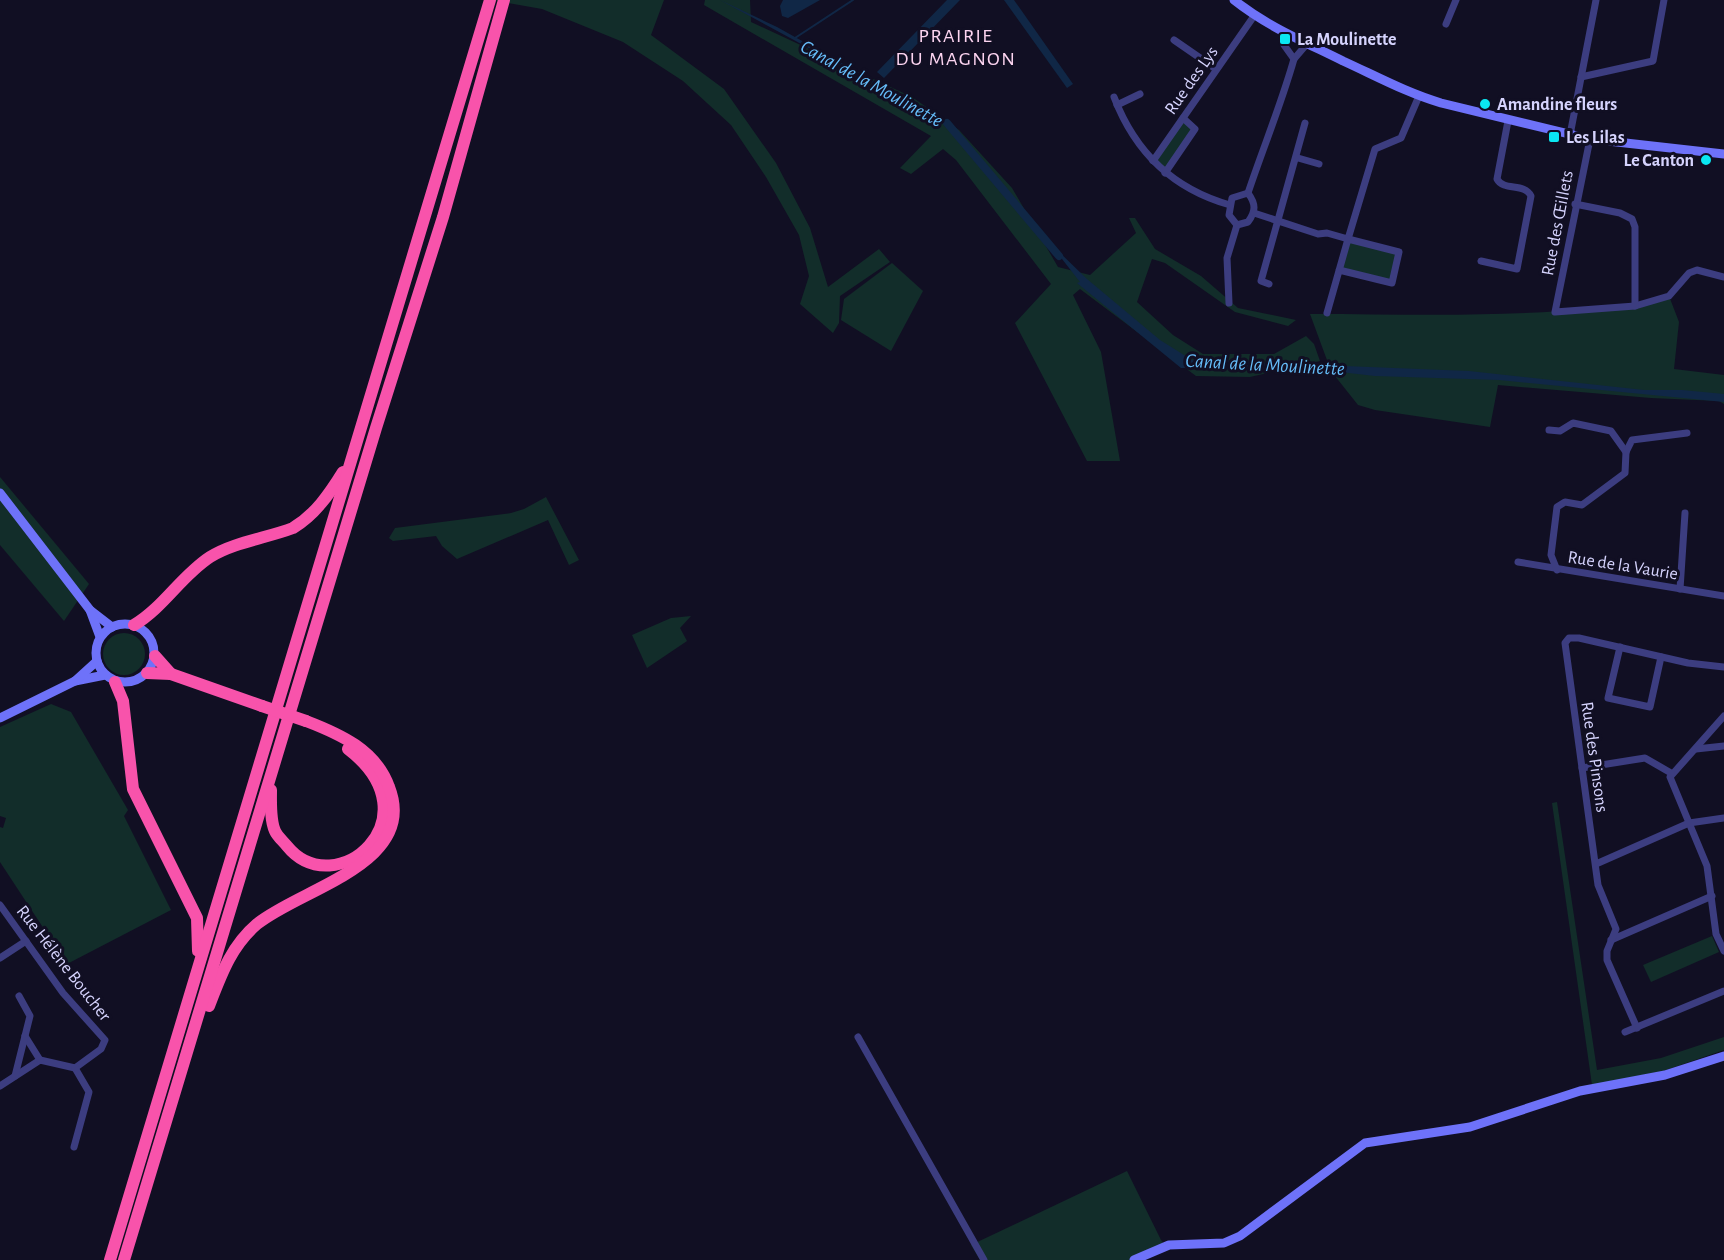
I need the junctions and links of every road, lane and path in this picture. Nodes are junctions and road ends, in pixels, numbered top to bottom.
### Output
1 (490, 0) edge
2 (504, 0) edge
3 (1234, 0) edge
4 (1455, 0) edge
5 (1596, 0) edge
6 (1664, 0) edge
7 (1254, 16) junction
8 (1446, 24) dead end
9 (1174, 40) dead end
10 (1284, 45) dead end
11 (1306, 45) junction
12 (1294, 59) junction
13 (1216, 69) junction
14 (1581, 77) junction
15 (1140, 94) dead end
16 (1419, 96) junction
17 (1114, 97) dead end
18 (1118, 105) junction
19 (1183, 118) junction
20 (1508, 121) junction
21 (1305, 123) dead end
22 (1570, 135) junction
23 (1590, 139) junction
24 (1724, 154) edge
25 (1298, 158) junction
26 (1153, 161) junction
27 (1319, 164) dead end
28 (1165, 173) junction
29 (1248, 193) junction
30 (1575, 204) junction
31 (1230, 205) junction
32 (1254, 213) junction
33 (1278, 220) junction
34 (1236, 225) junction
35 (1348, 239) junction
36 (1481, 261) dead end
37 (1339, 270) junction
38 (1724, 277) edge
39 (1269, 284) dead end
40 (1229, 303) dead end
41 (1635, 306) junction
42 (1327, 314) dead end
43 (1549, 430) dead end
44 (1687, 433) dead end
45 (1626, 452) junction
46 (352, 455) junction
47 (0, 493) edge
48 (1685, 513) dead end
49 (1518, 561) dead end
50 (1557, 570) junction
51 (1680, 590) junction
52 (1724, 596) edge
53 (90, 610) junction
54 (135, 625) junction
55 (112, 627) junction
56 (100, 637) junction
57 (1620, 648) junction
58 (154, 656) junction
59 (1661, 657) junction
60 (97, 661) junction
61 (1724, 667) edge
62 (147, 674) junction
63 (171, 674) junction
64 (110, 678) junction
65 (75, 681) junction
66 (1724, 716) edge
67 (0, 718) edge
68 (311, 723) junction
69 (1703, 740) junction
70 (1724, 746) edge
71 (1706, 748) junction
72 (1696, 749) junction
73 (1582, 768) junction
74 (1671, 773) junction
75 (270, 777) junction
76 (1724, 818) edge
77 (1689, 823) junction
78 (1596, 864) junction
79 (1712, 896) junction
80 (0, 905) edge
81 (1616, 929) junction
82 (1720, 932) edge
83 (1625, 934) junction
84 (1611, 940) junction
85 (26, 941) junction
86 (1724, 950) edge
87 (0, 958) edge
88 (197, 970) junction
89 (1724, 991) edge
90 (19, 996) dead end
91 (1637, 1028) junction
92 (1625, 1032) dead end
93 (25, 1036) junction
94 (858, 1037) dead end
95 (1724, 1056) edge
96 (40, 1060) junction
97 (75, 1068) junction
98 (15, 1076) junction
99 (179, 1082) junction
100 (0, 1086) edge
101 (74, 1147) dead end
102 (110, 1260) edge
103 (124, 1260) edge
104 (984, 1260) edge
105 (1134, 1260) edge

1 - 46 highway
2 - 75 highway
3 - 7 street
4 - 8 street
5 - 14 street
6 - 14 street
7 - 11 street
7 - 13 street, Rue des Lys
9 - 13 street
10 - 12 street
11 - 12 street
11 - 16 street
12 - 29 street
13 - 19 street, Rue des Lys
14 - 22 street
15 - 18 street
16 - 20 street
16 - 35 street
17 - 18 street
18 - 26 street
19 - 26 street, Rue des Lys
19 - 28 street
20 - 22 street
20 - 36 street
21 - 25 street
22 - 23 street
23 - 24 street
23 - 30 street, Rue des Œillets
25 - 27 street
25 - 33 street
26 - 28 street
28 - 31 street
29 - 31 street
29 - 32 street
30 - 41 street
30 - 41 street, Rue des Œillets
31 - 34 street
32 - 33 street
32 - 34 street
33 - 35 street
33 - 39 street
34 - 40 street
35 - 37 street
35 - 37 street
37 - 42 street
38 - 41 street
43 - 45 street
44 - 45 street
45 - 50 street
46 - 54 highway
46 - 88 highway
47 - 53 street
48 - 51 street
49 - 50 street, Rue de la Vaurie
50 - 51 street, Rue de la Vaurie
51 - 52 street, Rue de la Vaurie
53 - 55 street
53 - 56 street
54 - 55 street
54 - 58 street
55 - 56 street
56 - 60 street
57 - 59 street, Rue des Pinsons
57 - 59 street
57 - 73 street, Rue des Pinsons
58 - 62 street
58 - 63 highway
59 - 61 street, Rue des Pinsons
60 - 64 street
60 - 65 street
62 - 63 highway
62 - 64 street
63 - 68 highway, bridge
64 - 65 street
64 - 88 highway
65 - 67 street
66 - 69 street
68 - 75 highway
68 - 99 highway
69 - 71 street
69 - 72 street
70 - 71 street
71 - 72 street
72 - 74 street
73 - 74 street
73 - 78 street, Rue des Pinsons
74 - 77 street
75 - 99 highway
76 - 77 street
77 - 78 street
77 - 79 street
78 - 81 street, Rue des Pinsons
79 - 82 street
79 - 83 street
80 - 85 street, Rue Hélène Boucher
81 - 83 street
81 - 84 street
82 - 86 street
83 - 84 street
84 - 91 street
85 - 87 street
85 - 97 street, Rue Hélène Boucher
88 - 102 highway
89 - 91 street
90 - 93 street
91 - 92 street
93 - 96 street
93 - 98 street
94 - 104 street
95 - 105 street
96 - 97 street
96 - 98 street
97 - 101 street
98 - 100 street
99 - 103 highway

